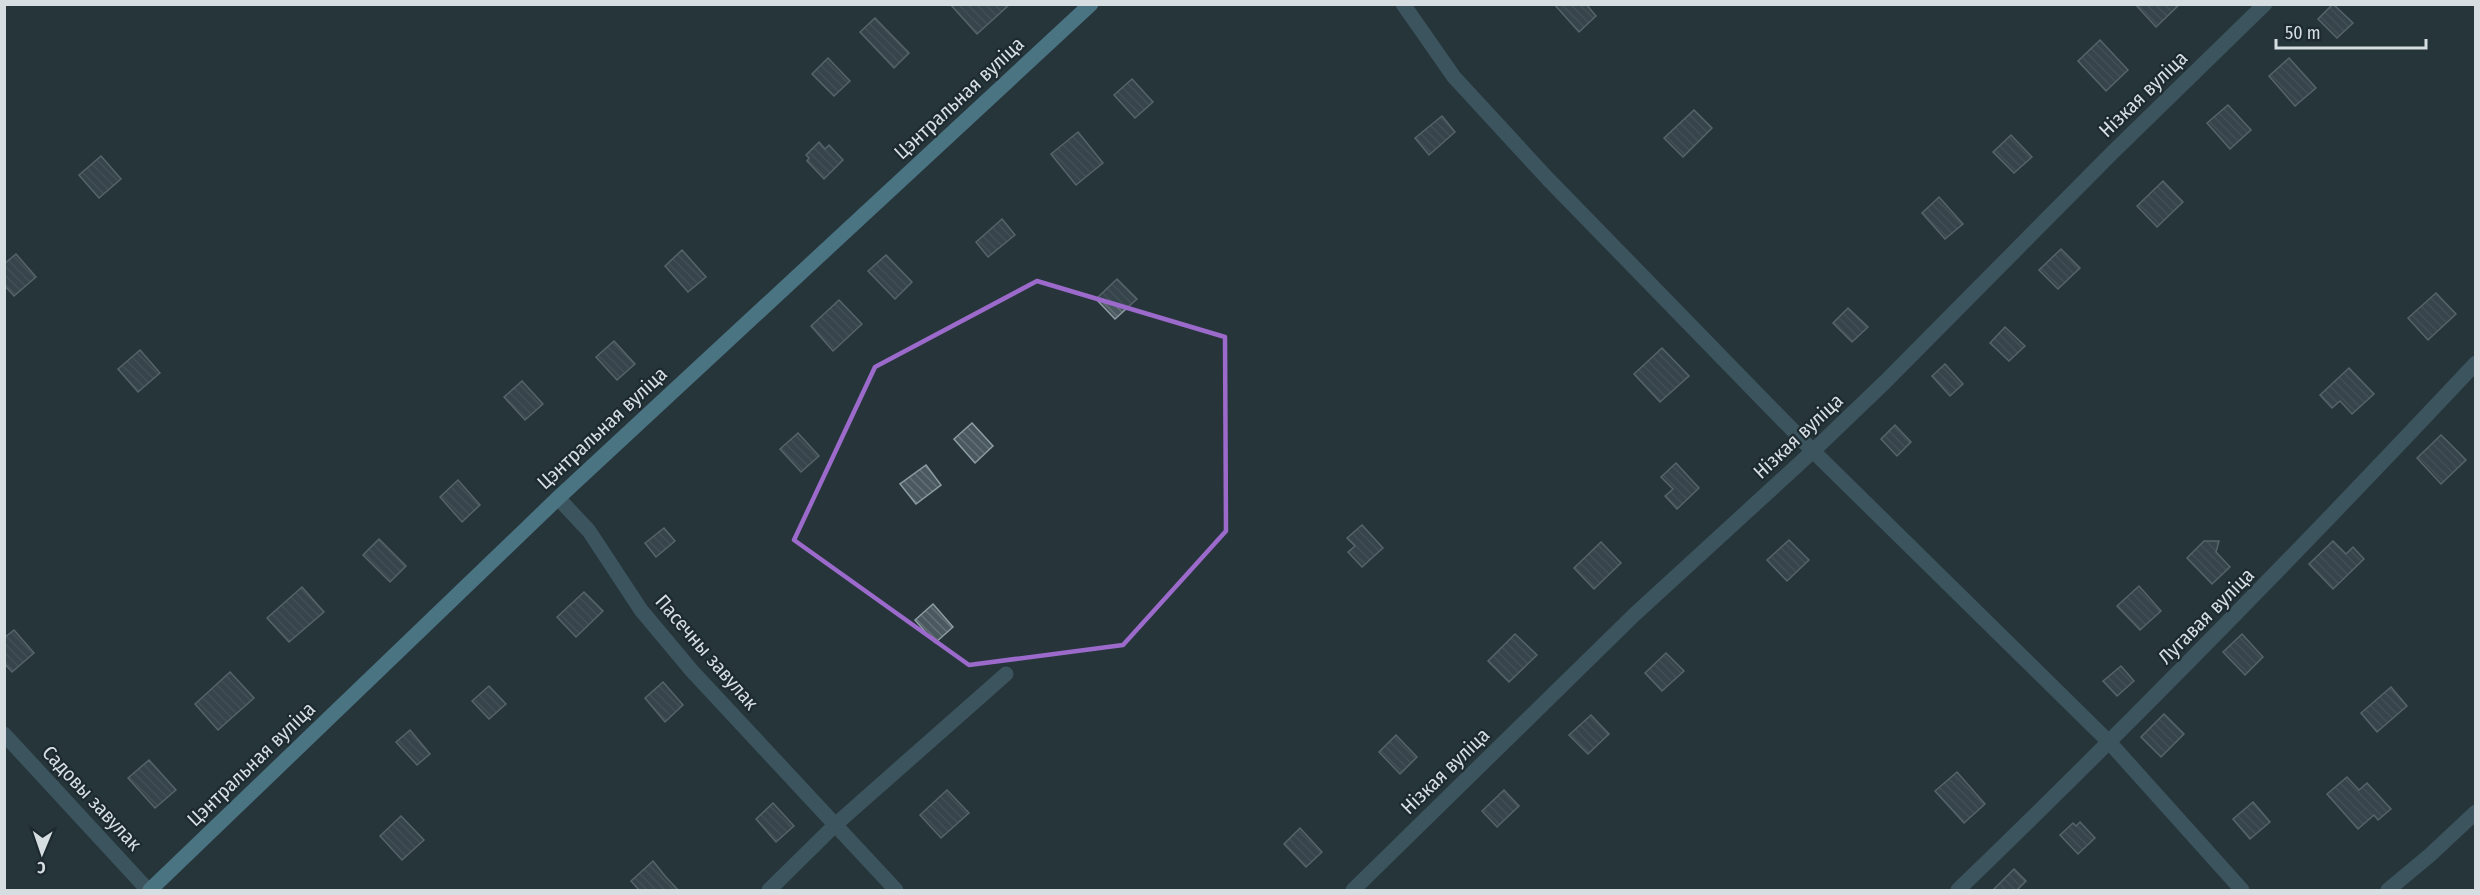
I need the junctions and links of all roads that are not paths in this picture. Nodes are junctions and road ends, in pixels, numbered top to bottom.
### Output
1 (1091, 4) edge
2 (1403, 4) edge
3 (2265, 4) edge
4 (2475, 363) edge
5 (1813, 451) junction
6 (558, 498) junction
7 (1006, 674) dead end
8 (4, 734) edge
9 (2110, 743) junction
10 (2475, 812) edge
11 (835, 825) junction
12 (149, 891) edge
13 (769, 891) edge
14 (896, 891) edge
15 (1353, 891) edge
16 (1958, 891) edge
17 (2242, 891) edge
18 (2388, 891) edge

1 - 6 main road, Цэнтральная вуліца
2 - 5 street
3 - 5 street, Нізкая вуліца
4 - 9 street, Лугавая вуліца
5 - 9 street
5 - 15 street, Нізкая вуліца
6 - 11 street, Пасечны завулак
6 - 12 main road, Цэнтральная вуліца
7 - 11 street
8 - 12 street, Садовы завулак
9 - 16 street, Лугавая вуліца
9 - 17 street
10 - 18 street
11 - 13 street
11 - 14 street, Пасечны завулак

